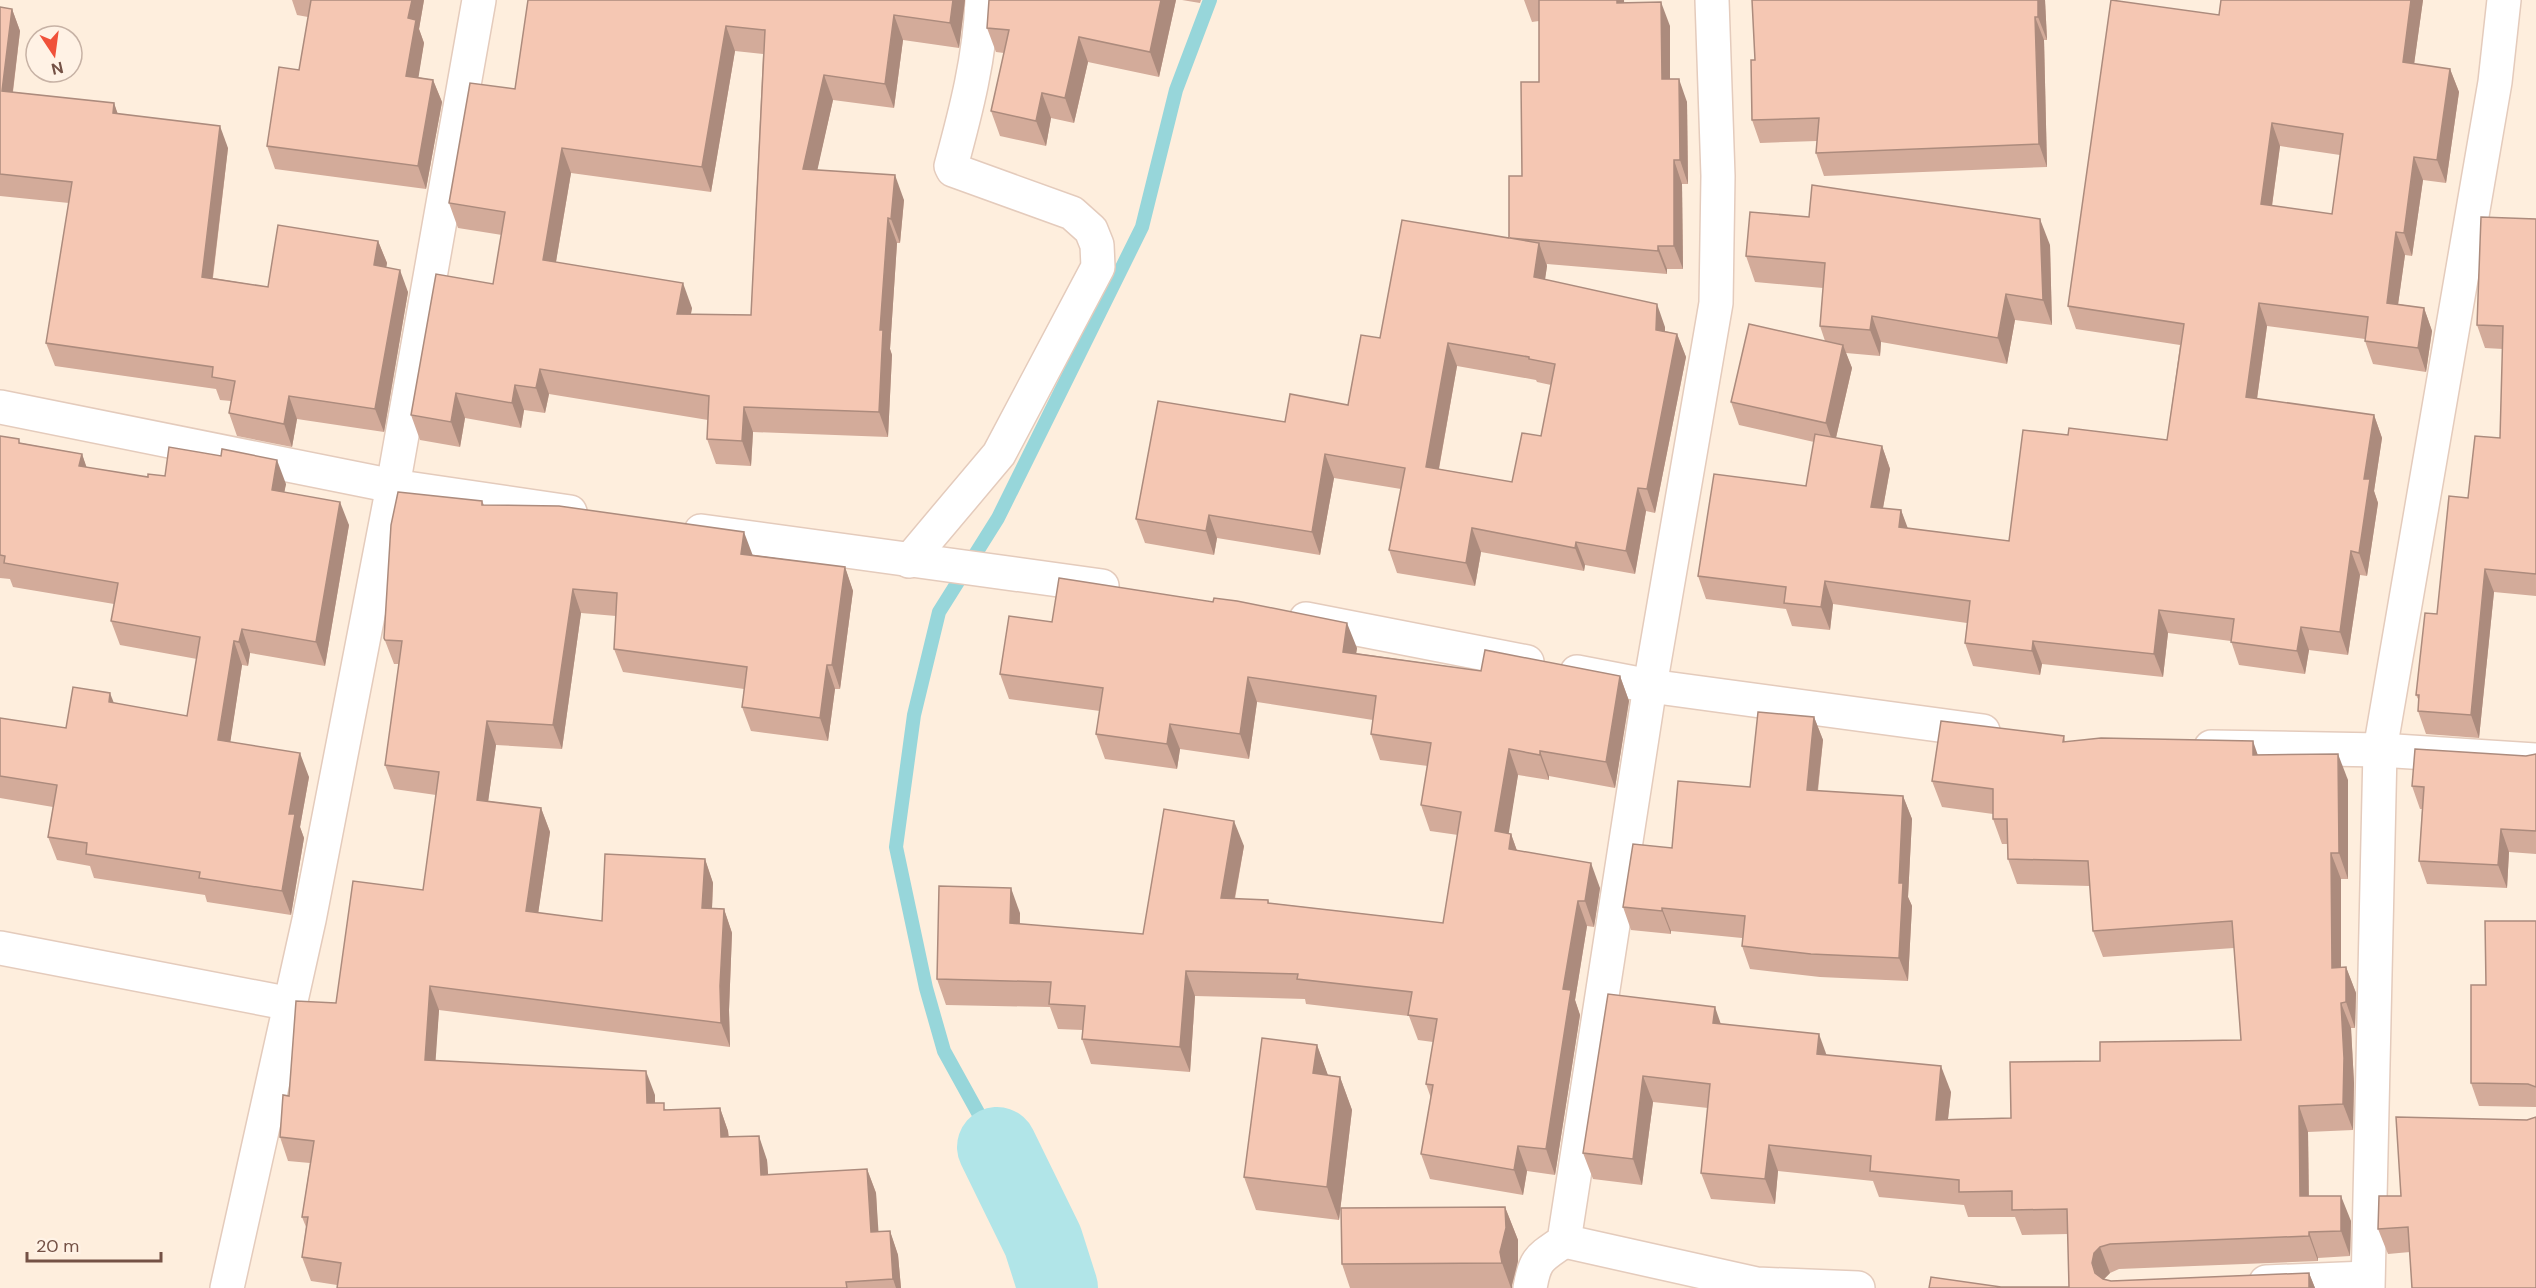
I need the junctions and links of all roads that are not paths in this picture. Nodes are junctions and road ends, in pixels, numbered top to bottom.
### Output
1 (479, 0) edge
2 (982, 0) edge
3 (1712, 0) edge
4 (2504, 0) edge
5 (0, 406) edge
6 (393, 486) junction
7 (604, 517) edge
8 (674, 527) edge
9 (919, 562) junction
10 (1135, 591) edge
11 (1272, 612) edge
12 (1650, 686) junction
13 (2017, 735) edge
14 (2182, 746) edge
15 (2380, 750) junction
16 (2536, 760) edge
17 (0, 948) edge
18 (291, 1004) junction
19 (2372, 1123) junction
20 (2407, 1124) edge
21 (1564, 1241) junction
22 (2238, 1283) edge
23 (2368, 1283) edge
24 (227, 1288) edge
25 (1530, 1288) edge
26 (1858, 1288) edge

1 - 6 street
2 - 9 street
3 - 12 street
4 - 15 street
5 - 6 street
6 - 7 street
6 - 18 street
8 - 9 street
9 - 10 street
11 - 12 street
12 - 13 street
12 - 21 street
14 - 15 street
15 - 16 street
15 - 19 street
17 - 18 street
18 - 24 street
19 - 20 street
19 - 23 street
21 - 25 street
21 - 26 street
22 - 23 street

